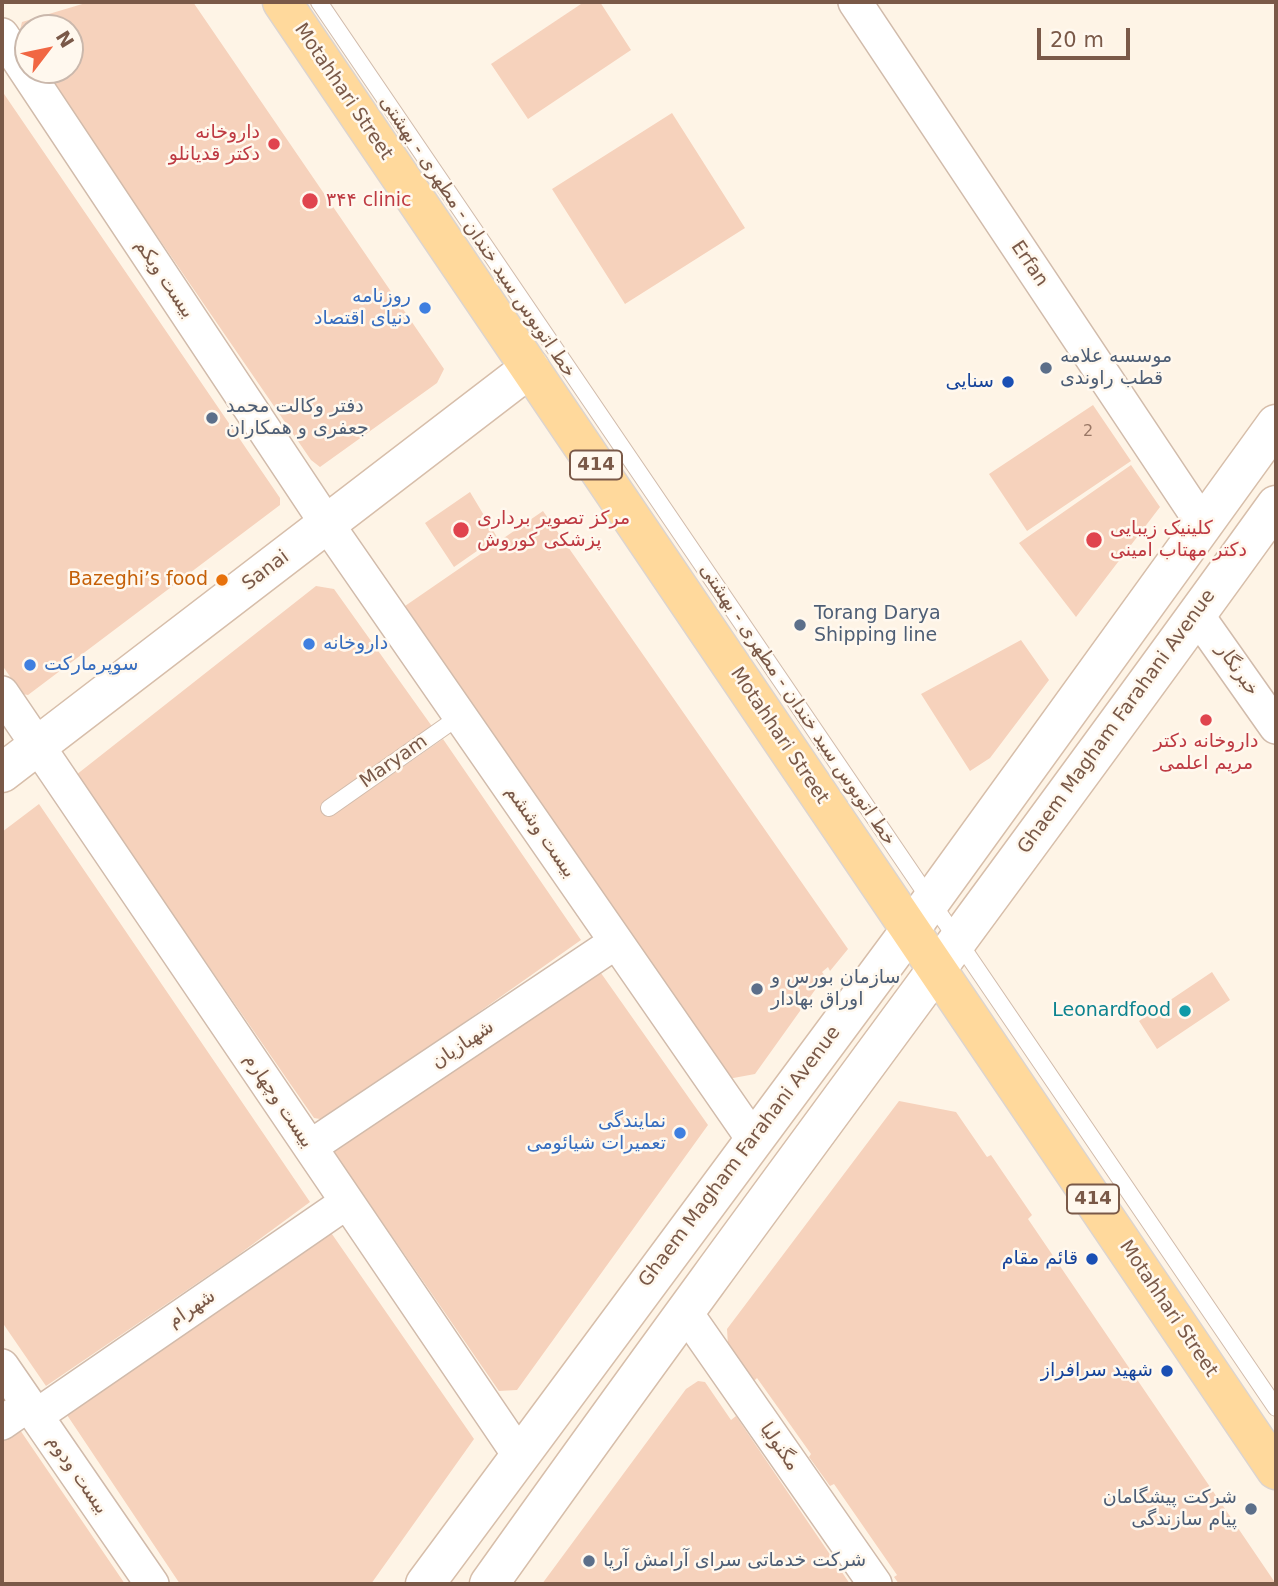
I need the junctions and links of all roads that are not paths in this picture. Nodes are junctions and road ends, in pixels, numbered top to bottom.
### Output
1 (282, 2) edge
2 (318, 2) edge
3 (855, 2) edge
4 (2, 35) edge
5 (530, 368) junction
6 (1276, 424) edge
7 (1276, 505) edge
8 (327, 524) junction
9 (1204, 526) junction
10 (1197, 615) junction
11 (2, 693) edge
12 (460, 716) junction
13 (1276, 727) edge
14 (37, 746) junction
15 (2, 773) edge
16 (329, 808) dead end
17 (920, 915) junction
18 (616, 942) junction
19 (947, 955) junction
20 (753, 1139) junction
21 (310, 1147) junction
22 (347, 1202) junction
23 (684, 1310) junction
24 (2, 1366) edge
25 (1276, 1408) edge
26 (22, 1415) edge
27 (519, 1455) junction
28 (1276, 1469) edge
29 (152, 1584) edge
30 (425, 1584) edge
31 (489, 1584) edge
32 (875, 1584) edge

1 - 5 main road, Motahhari Street / 414
2 - 17 lane, خط اتوبوس سید خندان - مطهری - بهشتی
3 - 9 street, Erfan
4 - 8 street, بیست ویکم
5 - 8 main road, Sanai
5 - 17 main road, Motahhari Street / 414
6 - 9 main road, Ghaem Magham Farahani Avenue
7 - 10 main road, Ghaem Magham Farahani Avenue
8 - 12 street, بیست وششم
8 - 14 main road, Sanai
9 - 17 main road, Ghaem Magham Farahani Avenue
10 - 13 street, خبرنگار
10 - 19 main road, Ghaem Magham Farahani Avenue
11 - 14 street, بیست وچهارم
12 - 16 lane, Maryam
12 - 18 street, بیست وششم
14 - 15 main road, Sanai
14 - 21 street, بیست وچهارم
17 - 19 main road, Motahhari Street / 414
17 - 20 main road, Ghaem Magham Farahani Avenue
18 - 20 street, بیست وششم
18 - 21 street, شهبازیان
19 - 23 main road, Ghaem Magham Farahani Avenue
19 - 25 lane
19 - 28 main road, Motahhari Street / 414
20 - 27 main road, Ghaem Magham Farahani Avenue
21 - 22 street, بیست وچهارم
22 - 26 street, شهرام
22 - 27 street, بیست وچهارم
23 - 31 main road, Ghaem Magham Farahani Avenue
23 - 32 street, مگنولیا
24 - 26 street, بیست ودوم
26 - 29 street, بیست ودوم
27 - 30 main road, Ghaem Magham Farahani Avenue

